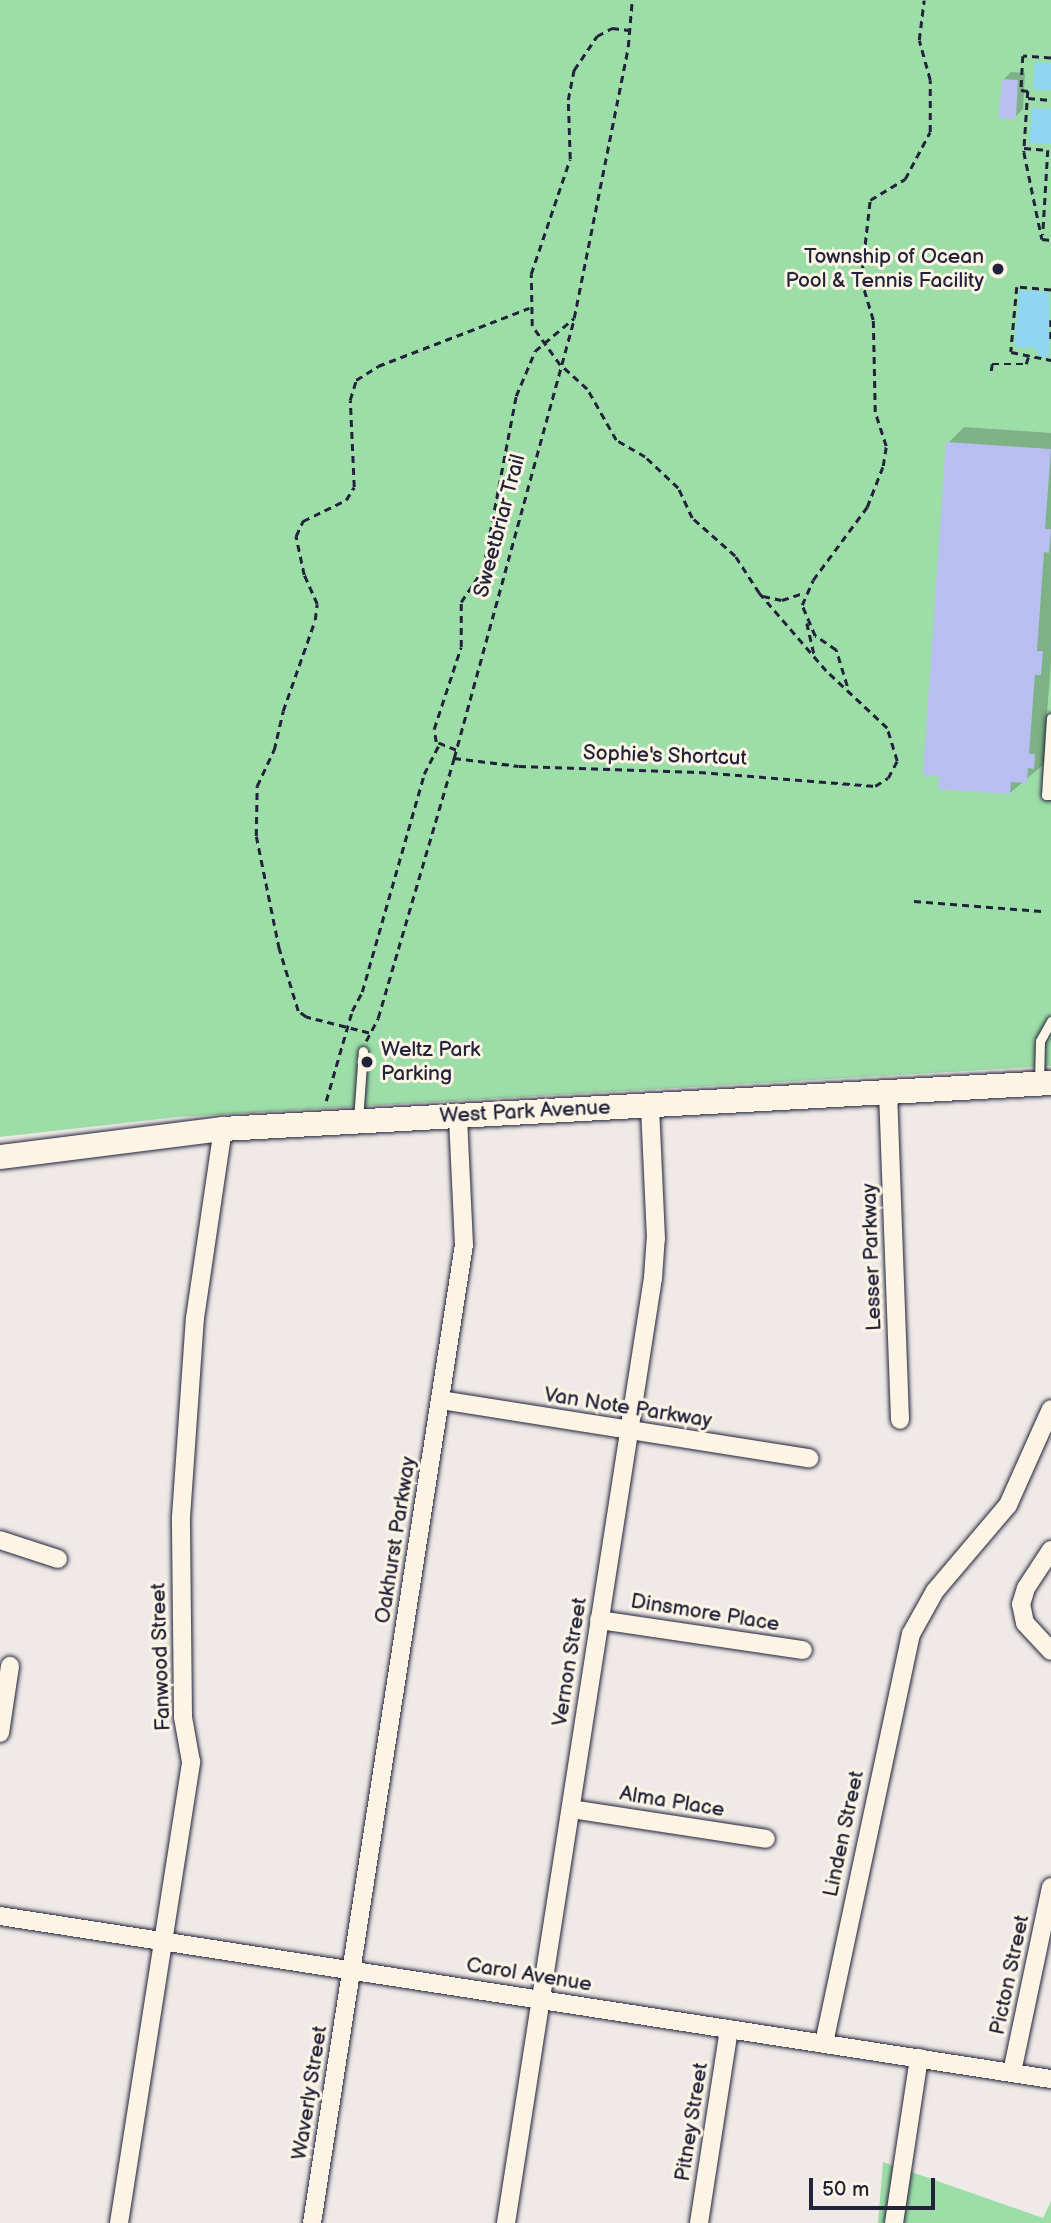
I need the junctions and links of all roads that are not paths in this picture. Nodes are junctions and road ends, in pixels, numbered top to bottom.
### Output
1 (1051, 718) edge
2 (1051, 795) edge
3 (1051, 1021) edge
4 (363, 1051) road end
5 (1045, 1083) edge
6 (888, 1092) junction
7 (650, 1105) junction
8 (458, 1116) junction
9 (359, 1122) junction
10 (223, 1129) junction
11 (0, 1157) edge
12 (441, 1400) junction
13 (1051, 1409) edge
14 (900, 1420) dead end
15 (629, 1432) junction
16 (810, 1458) dead end
17 (0, 1540) edge
18 (1051, 1550) edge
19 (58, 1559) dead end
20 (599, 1620) junction
21 (803, 1650) dead end
22 (1051, 1651) edge
23 (10, 1666) dead end
24 (0, 1733) edge
25 (570, 1809) junction
26 (766, 1839) dead end
27 (1051, 1887) edge
28 (0, 1916) edge
29 (163, 1941) junction
30 (352, 1970) junction
31 (541, 1999) junction
32 (729, 2029) junction
33 (824, 2043) junction
34 (919, 2058) junction
35 (1012, 2072) junction
36 (1051, 2078) edge
37 (119, 2223) edge
38 (312, 2223) edge
39 (506, 2223) edge
40 (699, 2223) edge
41 (894, 2223) edge

1 - 2 lane
3 - 5 lane
4 - 9 lane
5 - 6 street, West Park Avenue
6 - 7 street, West Park Avenue
6 - 14 street, Lesser Parkway
7 - 8 street, West Park Avenue
7 - 15 street, Vernon Street
8 - 9 street, West Park Avenue
8 - 12 street, Oakhurst Parkway
9 - 10 street, West Park Avenue
10 - 11 street, West Park Avenue
10 - 29 street, Fanwood Street
12 - 15 street, Van Note Parkway
12 - 30 street, Oakhurst Parkway
13 - 33 street, Linden Street
15 - 16 street, Van Note Parkway
15 - 20 street, Vernon Street
17 - 19 street
18 - 22 street
20 - 21 street, Dinsmore Place
20 - 25 street, Vernon Street
23 - 24 street
25 - 26 street, Alma Place
25 - 31 street, Vernon Street
27 - 35 street, Picton Street
28 - 29 street, Carol Avenue
29 - 30 street, Carol Avenue
29 - 37 street, Fanwood Street
30 - 31 street, Carol Avenue
30 - 38 street, Waverly Street
31 - 32 street, Carol Avenue
31 - 39 street, Vernon Street
32 - 33 street, Carol Avenue
32 - 40 street, Pitney Street
33 - 34 street, Carol Avenue
34 - 35 street, Carol Avenue
34 - 41 street
35 - 36 street, Carol Avenue

